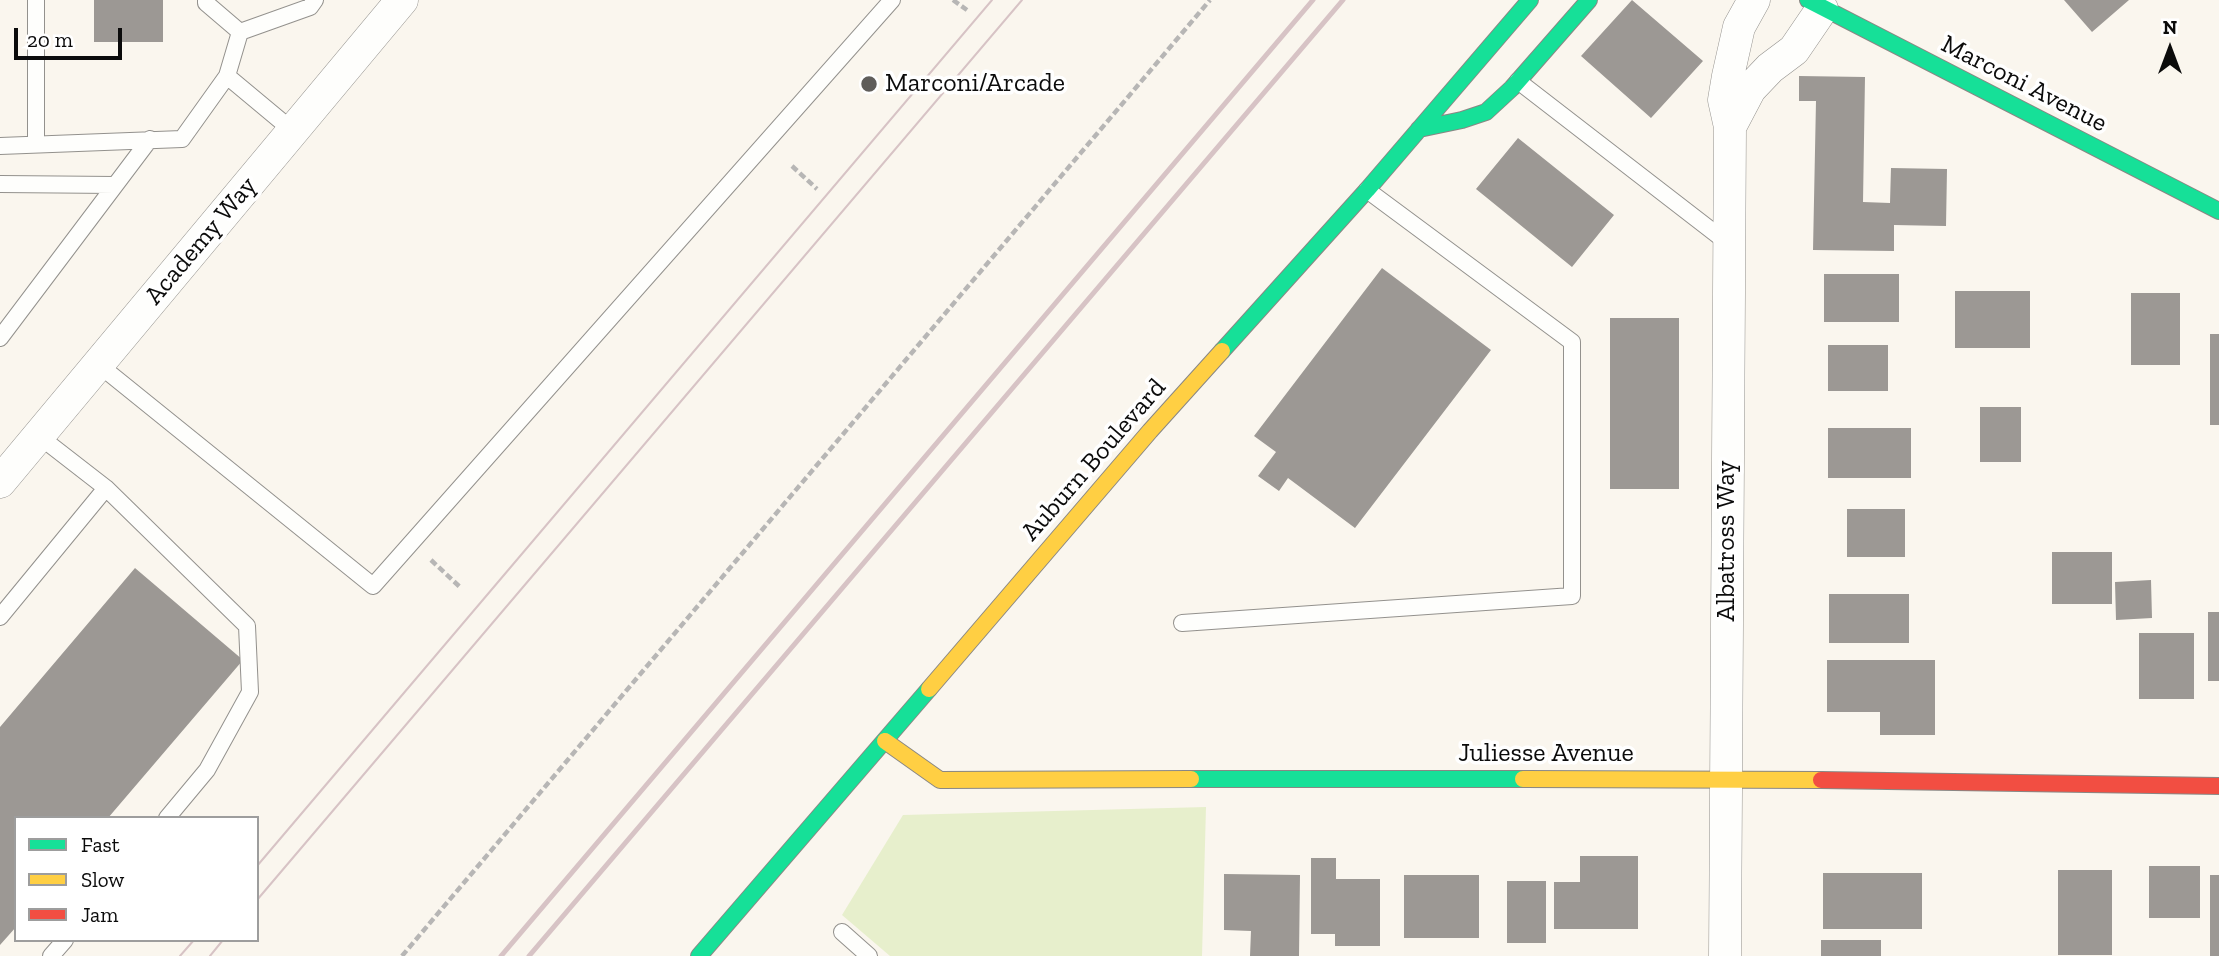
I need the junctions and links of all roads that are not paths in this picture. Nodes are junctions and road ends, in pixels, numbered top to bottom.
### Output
1 (36, 0) edge
2 (206, 0) edge
3 (315, 0) edge
4 (402, 0) edge
5 (892, 0) edge
6 (1531, 0) edge
7 (1589, 0) edge
8 (1754, 0) edge
9 (1815, 4) edge
10 (240, 32) junction
11 (227, 76) junction
12 (1518, 81) junction
13 (1730, 127) junction
14 (1419, 129) junction
15 (293, 131) junction
16 (150, 139) junction
17 (36, 144) junction
18 (0, 146) edge
19 (0, 184) edge
20 (116, 185) junction
21 (1367, 190) junction
22 (2219, 211) edge
23 (1729, 244) junction
24 (0, 338) edge
25 (98, 364) junction
26 (39, 436) junction
27 (0, 482) edge
28 (106, 488) junction
29 (0, 617) edge
30 (1182, 623) dead end
31 (885, 741) junction
32 (1726, 778) junction
33 (2219, 786) edge
34 (169, 816) edge
35 (842, 932) dead end
36 (63, 942) edge
37 (51, 956) edge
38 (699, 956) edge
39 (869, 956) edge
40 (1725, 956) edge

1 - 17 lane
2 - 10 lane
3 - 10 lane
4 - 15 street, Academy Way
5 - 25 lane
6 - 14 street, Auburn Boulevard
7 - 12 street
8 - 13 street, Albatross Way
9 - 13 street, Albatross Way
9 - 22 street, Marconi Avenue
10 - 11 lane
11 - 15 lane
11 - 16 lane
12 - 14 street
12 - 23 lane
13 - 23 street, Albatross Way
14 - 21 street, Auburn Boulevard
15 - 25 street, Academy Way
16 - 17 lane
16 - 20 lane
17 - 18 lane
19 - 20 lane
20 - 24 lane
21 - 30 lane
21 - 31 street, Auburn Boulevard
23 - 32 street, Albatross Way
25 - 26 street, Academy Way
26 - 27 street, Academy Way
26 - 28 lane
28 - 29 lane
28 - 34 lane
31 - 32 street, Juliesse Avenue
31 - 38 street, Auburn Boulevard
32 - 33 street, Juliesse Avenue
32 - 40 street, Albatross Way
35 - 39 lane
36 - 37 lane

